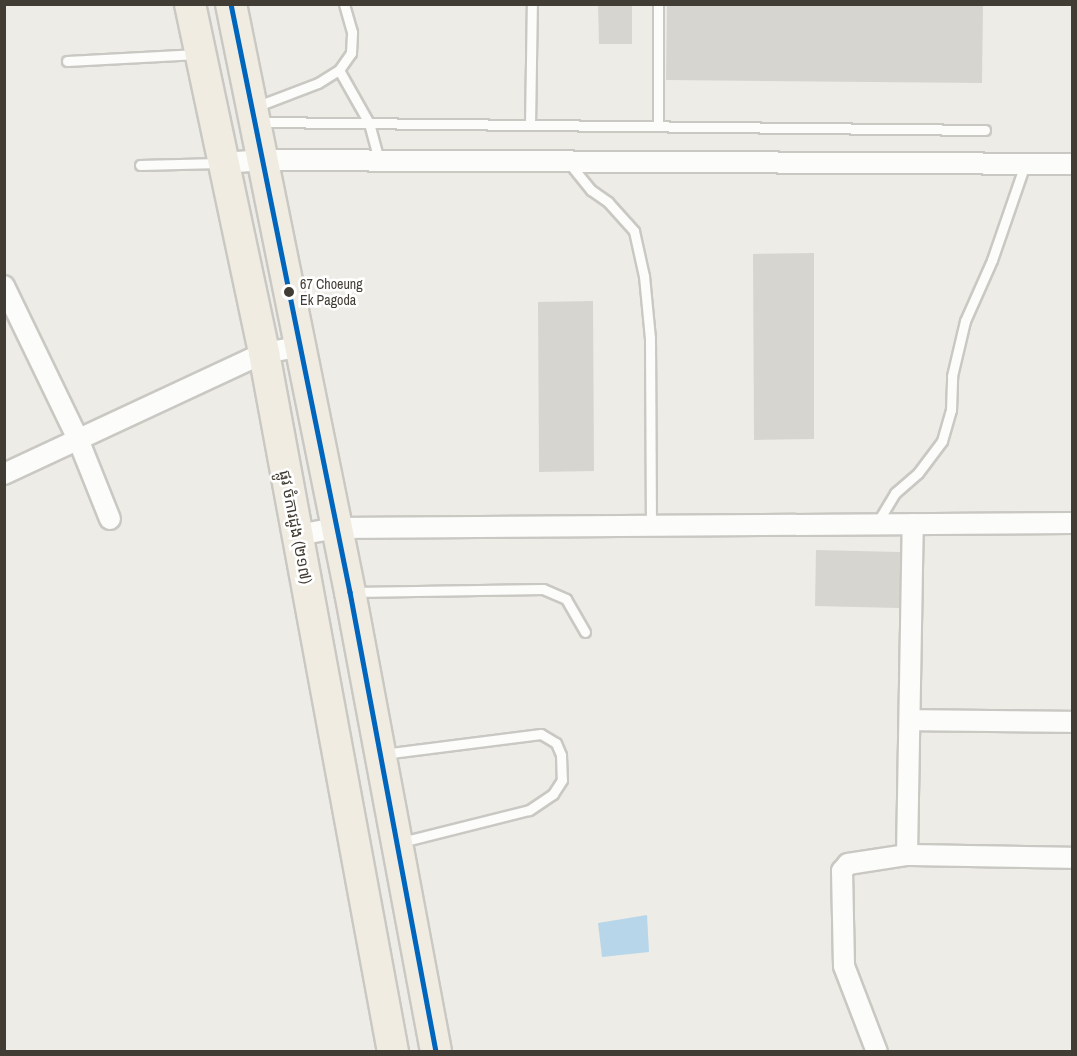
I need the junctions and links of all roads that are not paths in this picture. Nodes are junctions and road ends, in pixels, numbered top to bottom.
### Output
1 (190, 4) edge
2 (231, 4) edge
3 (344, 4) edge
4 (532, 4) edge
5 (658, 4) edge
6 (200, 54) junction
7 (67, 62) dead end
8 (339, 70) junction
9 (255, 115) junction
10 (369, 123) junction
11 (530, 125) junction
12 (658, 126) junction
13 (985, 130) dead end
14 (264, 160) junction
15 (379, 161) junction
16 (567, 161) junction
17 (223, 163) junction
18 (1025, 164) junction
19 (1072, 164) edge
20 (140, 165) dead end
21 (4, 286) edge
22 (302, 346) junction
23 (264, 353) junction
24 (78, 440) junction
25 (4, 474) edge
26 (110, 519) dead end
27 (1072, 523) edge
28 (876, 524) junction
29 (913, 524) junction
30 (651, 526) junction
31 (337, 528) junction
32 (297, 535) junction
33 (350, 592) junction
34 (585, 632) dead end
35 (910, 720) junction
36 (1072, 722) edge
37 (380, 755) junction
38 (389, 802) junction
39 (349, 808) junction
40 (397, 843) junction
41 (907, 855) junction
42 (1072, 858) edge
43 (393, 1052) edge
44 (436, 1052) edge
45 (877, 1052) edge

1 - 6 main road, ផ្លូវ ចំការដូង (២១៧)
2 - 9 main road
3 - 8 lane
4 - 11 lane
5 - 12 lane
6 - 7 lane
6 - 17 main road, ផ្លូវ ចំការដូង (២១៧)
8 - 9 lane
8 - 10 lane
9 - 10 lane
9 - 14 main road
10 - 11 lane
10 - 15 lane
11 - 12 lane
12 - 13 lane
14 - 15 street
14 - 17 street
14 - 22 main road
15 - 16 street
16 - 18 street
16 - 30 lane
17 - 20 lane
17 - 23 main road, ផ្លូវ ចំការដូង (២១៧)
18 - 19 street
18 - 28 lane
21 - 24 street
22 - 23 street
22 - 31 main road
23 - 24 street
23 - 32 main road, ផ្លូវ ចំការដូង (២១៧)
24 - 25 street
24 - 26 street
27 - 29 street
28 - 29 street
28 - 30 street
29 - 35 street
30 - 31 street
31 - 32 street
31 - 33 main road
32 - 39 main road, ផ្លូវ ចំការដូង (២១៧)
33 - 34 lane
33 - 37 main road
35 - 36 street
35 - 41 street
37 - 38 main road
37 - 40 lane
38 - 39 main road
38 - 40 main road
39 - 43 main road, ផ្លូវ ចំការដូង (២១៧)
40 - 44 main road
41 - 42 street
41 - 45 street

